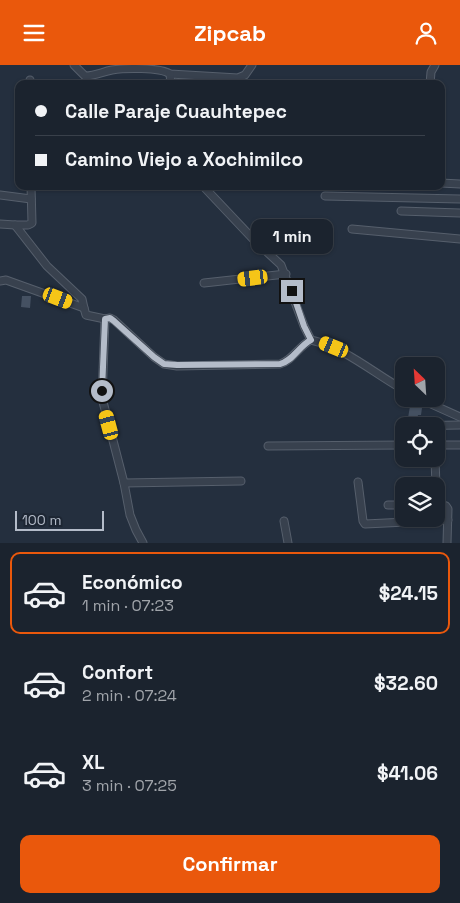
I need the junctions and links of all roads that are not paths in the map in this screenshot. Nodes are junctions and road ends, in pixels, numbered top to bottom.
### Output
1 (74, 65) edge
2 (252, 65) edge
3 (435, 65) edge
4 (170, 74) junction
5 (170, 80) edge
6 (230, 80) edge
7 (241, 80) edge
8 (430, 80) edge
9 (445, 183) edge
10 (460, 184) edge
11 (31, 190) edge
12 (207, 190) edge
13 (0, 195) edge
14 (325, 195) dead end
15 (31, 199) junction
16 (460, 199) edge
17 (401, 211) dead end
18 (460, 213) edge
19 (0, 224) edge
20 (14, 225) junction
21 (352, 229) dead end
22 (460, 239) edge
23 (286, 274) junction
24 (0, 281) edge
25 (204, 283) dead end
26 (84, 308) junction
27 (105, 319) junction
28 (311, 340) junction
29 (395, 385) edge
30 (438, 407) edge
31 (460, 417) edge
32 (445, 425) edge
33 (460, 425) edge
34 (395, 445) edge
35 (445, 445) edge
36 (460, 445) edge
37 (268, 446) dead end
38 (241, 481) dead end
39 (358, 482) dead end
40 (124, 483) junction
41 (388, 505) dead end
42 (395, 505) edge
43 (445, 506) edge
44 (448, 520) junction
45 (284, 521) dead end
46 (144, 543) edge
47 (288, 543) edge
48 (447, 543) edge

1 - 4 street
2 - 7 street
3 - 8 street
4 - 5 street
4 - 6 street
9 - 10 street
11 - 15 street
12 - 23 street
13 - 15 street
14 - 16 street
15 - 20 street
17 - 18 street
19 - 20 street
20 - 26 street
21 - 22 street
23 - 25 street
23 - 28 street
24 - 26 street
26 - 27 street
27 - 28 street
27 - 40 street
28 - 29 street
30 - 31 street
32 - 33 street
34 - 37 street
35 - 36 street
38 - 40 street
39 - 44 street
40 - 46 street
41 - 42 street
43 - 44 street
44 - 48 street
45 - 47 street

